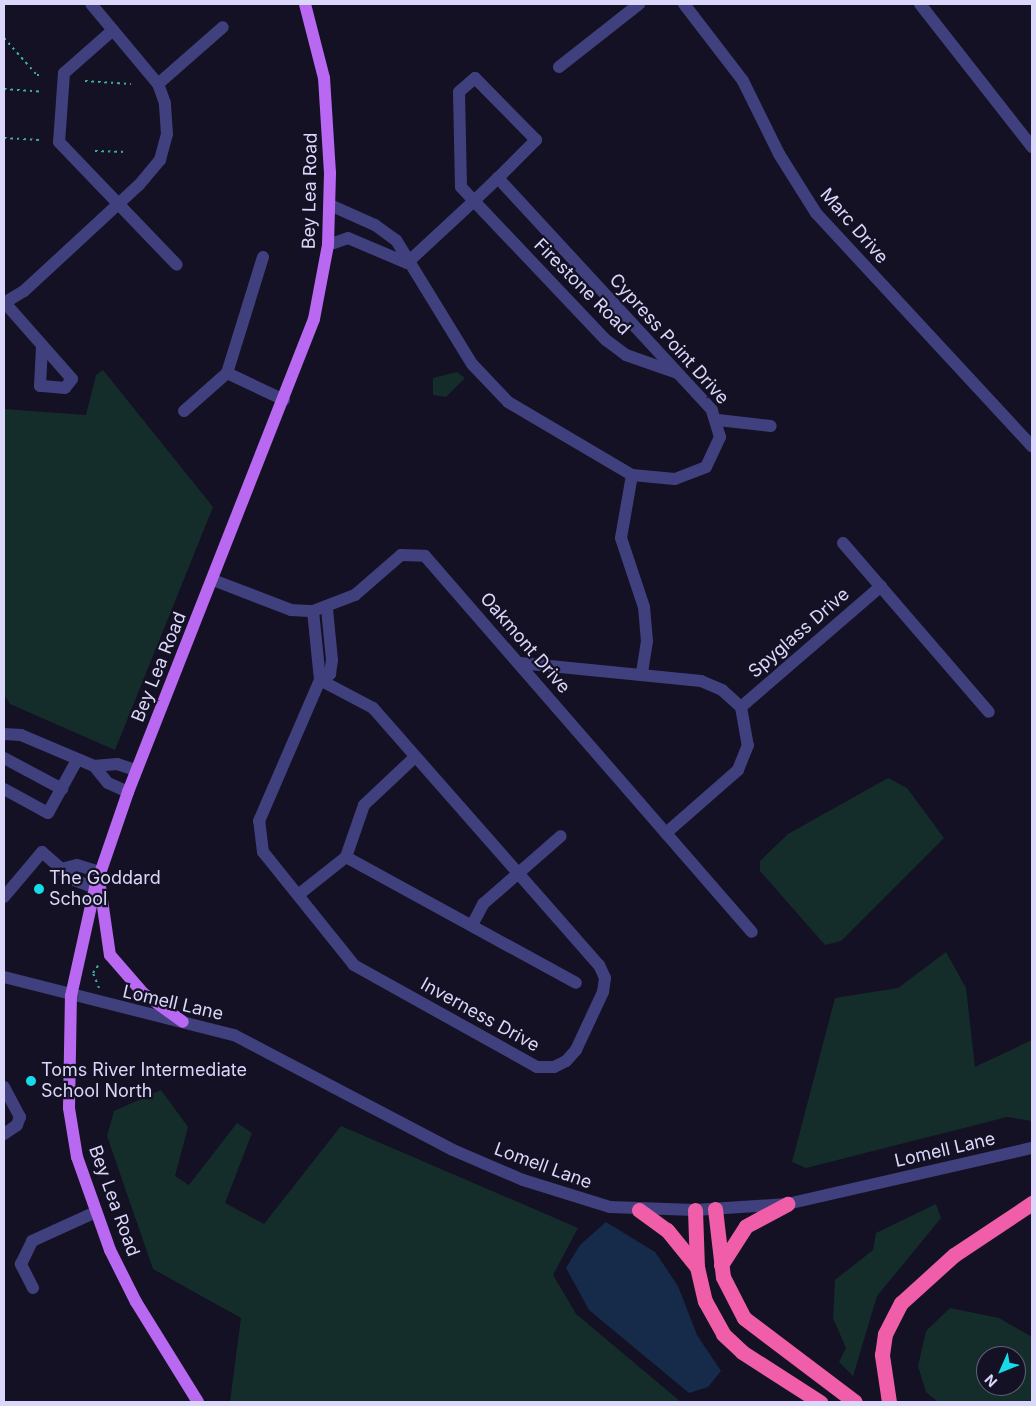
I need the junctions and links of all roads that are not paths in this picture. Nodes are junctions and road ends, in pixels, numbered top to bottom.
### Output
1 (91, 4) edge
2 (305, 4) edge
3 (639, 4) edge
4 (684, 4) edge
5 (920, 4) edge
6 (223, 27) dead end
7 (113, 30) junction
8 (559, 67) dead end
9 (158, 84) junction
10 (1032, 147) edge
11 (498, 178) junction
12 (474, 201) junction
13 (118, 204) junction
14 (330, 205) junction
15 (328, 245) junction
16 (264, 257) dead end
17 (407, 263) junction
18 (177, 265) dead end
19 (4, 303) edge
20 (42, 346) dead end
21 (226, 373) junction
22 (680, 374) junction
23 (284, 400) junction
24 (184, 411) dead end
25 (718, 420) junction
26 (771, 426) dead end
27 (1032, 446) edge
28 (632, 475) junction
29 (843, 543) dead end
30 (213, 580) junction
31 (881, 586) junction
32 (327, 609) junction
33 (313, 611) junction
34 (520, 663) junction
35 (642, 673) junction
36 (320, 680) junction
37 (741, 707) junction
38 (989, 712) dead end
39 (4, 734) edge
40 (4, 758) edge
41 (415, 758) junction
42 (77, 760) junction
43 (94, 766) junction
44 (136, 770) junction
45 (4, 789) edge
46 (62, 789) junction
47 (128, 792) junction
48 (666, 833) junction
49 (561, 836) dead end
50 (346, 857) junction
51 (65, 868) junction
52 (100, 872) junction
53 (518, 874) junction
54 (95, 888) junction
55 (298, 895) junction
56 (4, 897) edge
57 (472, 925) junction
58 (752, 932) dead end
59 (4, 977) edge
60 (576, 983) dead end
61 (71, 996) junction
62 (183, 1022) junction
63 (4, 1087) edge
64 (4, 1134) edge
65 (1032, 1148) edge
66 (1032, 1203) edge
67 (788, 1204) junction
68 (714, 1209) junction
69 (639, 1210) junction
70 (695, 1210) junction
71 (96, 1212) junction
72 (721, 1265) junction
73 (697, 1267) junction
74 (33, 1288) dead end
75 (198, 1402) edge
76 (820, 1402) edge
77 (855, 1402) edge
78 (889, 1402) edge

1 - 7 street
2 - 14 main road, Bey Lea Road
3 - 8 street
4 - 27 street, Marc Drive
5 - 10 street
6 - 9 street
7 - 9 street
7 - 13 street
9 - 13 street
11 - 12 street, Firestone Road
11 - 12 street, Firestone Road
11 - 22 street, Cypress Point Drive
12 - 17 street, Firestone Road
12 - 22 street, Firestone Road
13 - 18 street
13 - 19 street
14 - 15 main road, Bey Lea Road
14 - 17 street
15 - 17 street
15 - 23 main road, Bey Lea Road
16 - 21 street
17 - 28 street, Cypress Point Drive
19 - 20 street
21 - 23 street
21 - 24 street
22 - 25 street, Cypress Point Drive
23 - 30 main road, Bey Lea Road
25 - 26 street
25 - 28 street, Cypress Point Drive
28 - 35 street
29 - 31 street
30 - 33 street, Oakmont Drive
30 - 44 main road, Bey Lea Road
31 - 37 street, Spyglass Drive
31 - 38 street
32 - 33 street, Oakmont Drive
32 - 34 street, Oakmont Drive
32 - 36 street, Inverness Drive
33 - 36 street, Inverness Drive
34 - 35 street
34 - 48 street, Oakmont Drive
35 - 37 street
36 - 41 street, Inverness Drive
36 - 55 street, Inverness Drive
37 - 48 street
39 - 42 street
40 - 46 street
41 - 50 street
41 - 53 street, Inverness Drive
42 - 43 street
42 - 46 street
43 - 44 street
43 - 47 street
44 - 47 main road, Bey Lea Road
45 - 46 street
47 - 52 main road, Bey Lea Road
48 - 58 street, Oakmont Drive
49 - 53 street
50 - 55 street
50 - 57 street
51 - 52 street
51 - 54 street
51 - 56 street
52 - 54 main road, Bey Lea Road
52 - 62 main road
53 - 55 street, Inverness Drive
53 - 57 street
54 - 61 main road, Bey Lea Road
57 - 60 street
59 - 61 street, Lomell Lane
61 - 62 street, Lomell Lane
61 - 71 main road, Bey Lea Road
62 - 69 street, Lomell Lane
63 - 64 street
65 - 67 street, Lomell Lane
66 - 78 highway
67 - 68 street, Lomell Lane
67 - 72 highway
68 - 70 street, Lomell Lane
68 - 72 highway
69 - 70 street, Lomell Lane
69 - 73 highway
70 - 73 highway
71 - 74 street
71 - 75 main road, Bey Lea Road
72 - 77 highway
73 - 76 highway

